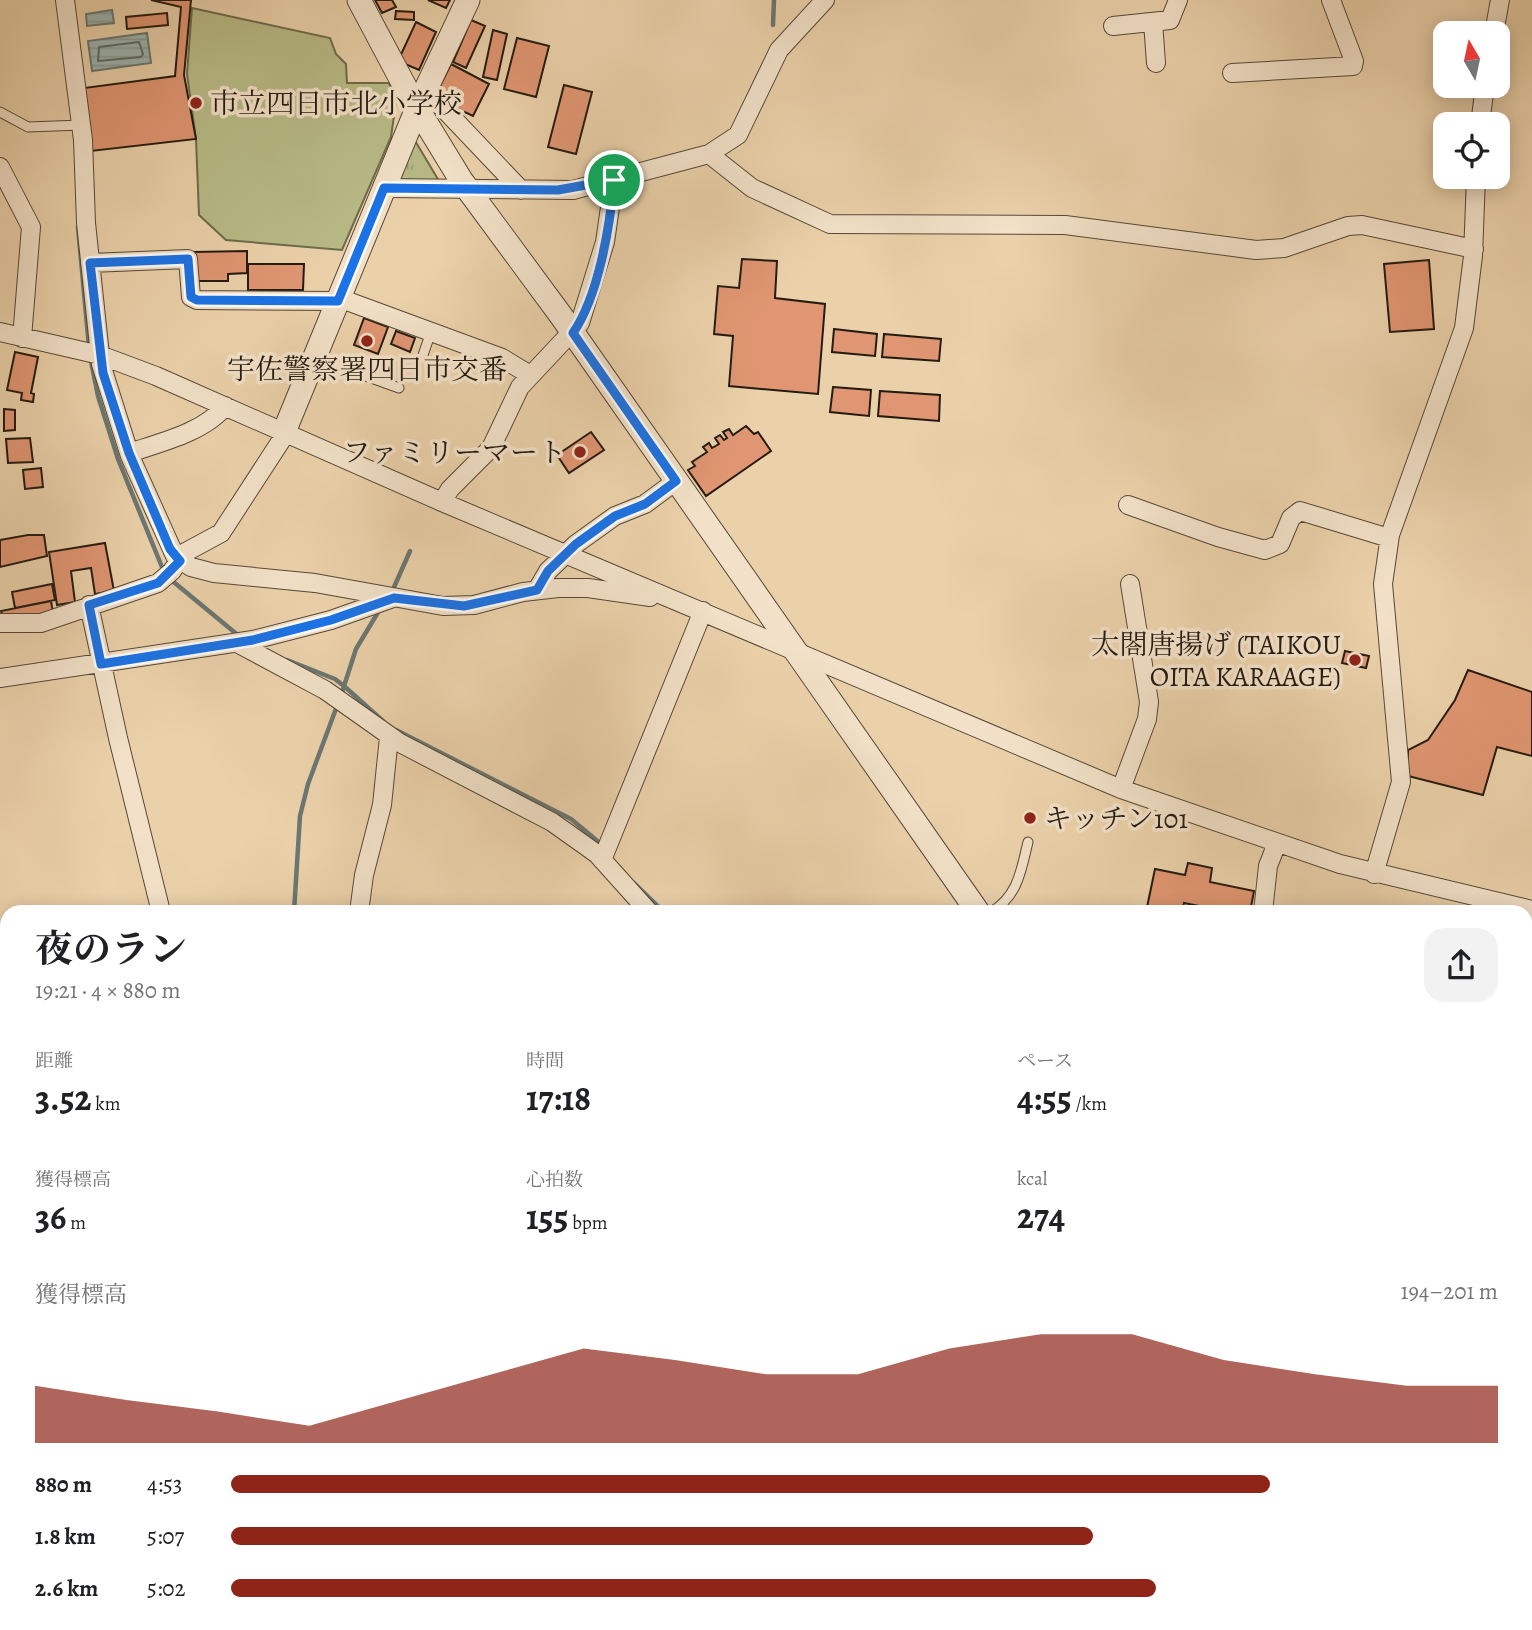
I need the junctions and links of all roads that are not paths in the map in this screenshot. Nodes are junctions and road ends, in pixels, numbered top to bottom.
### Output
1 (65, 0) edge
2 (359, 0) edge
3 (468, 0) edge
4 (825, 0) edge
5 (1178, 0) edge
6 (1331, 0) edge
7 (1500, 0) edge
8 (1496, 21) edge
9 (1153, 22) junction
10 (1113, 26) dead end
11 (1156, 64) dead end
12 (1232, 74) dead end
13 (421, 99) junction
14 (0, 112) edge
15 (82, 125) junction
16 (709, 154) junction
17 (0, 167) edge
18 (614, 180) junction
19 (384, 188) junction
20 (467, 189) junction
21 (1476, 189) edge
22 (522, 190) junction
23 (1474, 249) junction
24 (90, 263) junction
25 (338, 299) junction
26 (0, 332) edge
27 (431, 332) junction
28 (573, 333) junction
29 (22, 338) junction
30 (93, 353) junction
31 (423, 355) dead end
32 (315, 357) junction
33 (530, 375) junction
34 (399, 387) dead end
35 (225, 406) junction
36 (285, 433) junction
37 (129, 453) junction
38 (676, 481) junction
39 (442, 502) junction
40 (1128, 505) dead end
41 (1389, 538) junction
42 (565, 554) junction
43 (180, 561) junction
44 (1130, 584) dead end
45 (537, 590) junction
46 (394, 598) junction
47 (679, 601) junction
48 (89, 605) junction
49 (703, 611) junction
50 (0, 623) edge
51 (237, 643) junction
52 (794, 649) junction
53 (101, 664) junction
54 (0, 678) edge
55 (389, 737) junction
56 (1121, 789) junction
57 (1028, 842) dead end
58 (1277, 843) junction
59 (602, 860) junction
60 (1374, 874) junction
61 (159, 905) edge
62 (360, 905) edge
63 (643, 905) edge
64 (973, 905) edge
65 (999, 905) edge
66 (1264, 905) edge
67 (1510, 905) edge

1 - 15 street
2 - 13 street
3 - 13 street
4 - 16 street
5 - 9 street
6 - 12 street
7 - 8 street
9 - 10 street
9 - 11 street
13 - 19 street
13 - 20 street
13 - 22 street
14 - 15 lane
15 - 24 street
16 - 18 street
16 - 23 street
17 - 29 street
18 - 22 street
18 - 28 street
19 - 20 street
19 - 25 street
20 - 22 street
20 - 28 street
21 - 23 street
23 - 41 street
24 - 25 street
24 - 30 street
25 - 27 street
25 - 32 street
26 - 29 street
27 - 31 lane
27 - 33 street
28 - 33 street
28 - 38 street
29 - 30 street
30 - 35 street
30 - 37 street
32 - 34 lane
32 - 36 street
33 - 39 street
35 - 36 street
35 - 37 street
36 - 39 street
36 - 43 street
37 - 43 street
38 - 42 street
38 - 52 street
39 - 42 street
40 - 41 street
41 - 60 street
42 - 45 street
42 - 47 street
43 - 46 street
43 - 48 street
44 - 56 street
45 - 46 street
45 - 47 street
46 - 51 street
47 - 49 street
48 - 50 street
48 - 53 street
49 - 52 street
49 - 59 street
51 - 53 street
51 - 55 street
52 - 56 street
52 - 64 street
53 - 54 street
53 - 61 street
55 - 59 street
55 - 62 street
56 - 58 street
57 - 65 lane
58 - 60 street
58 - 66 street
59 - 63 street
60 - 67 street

